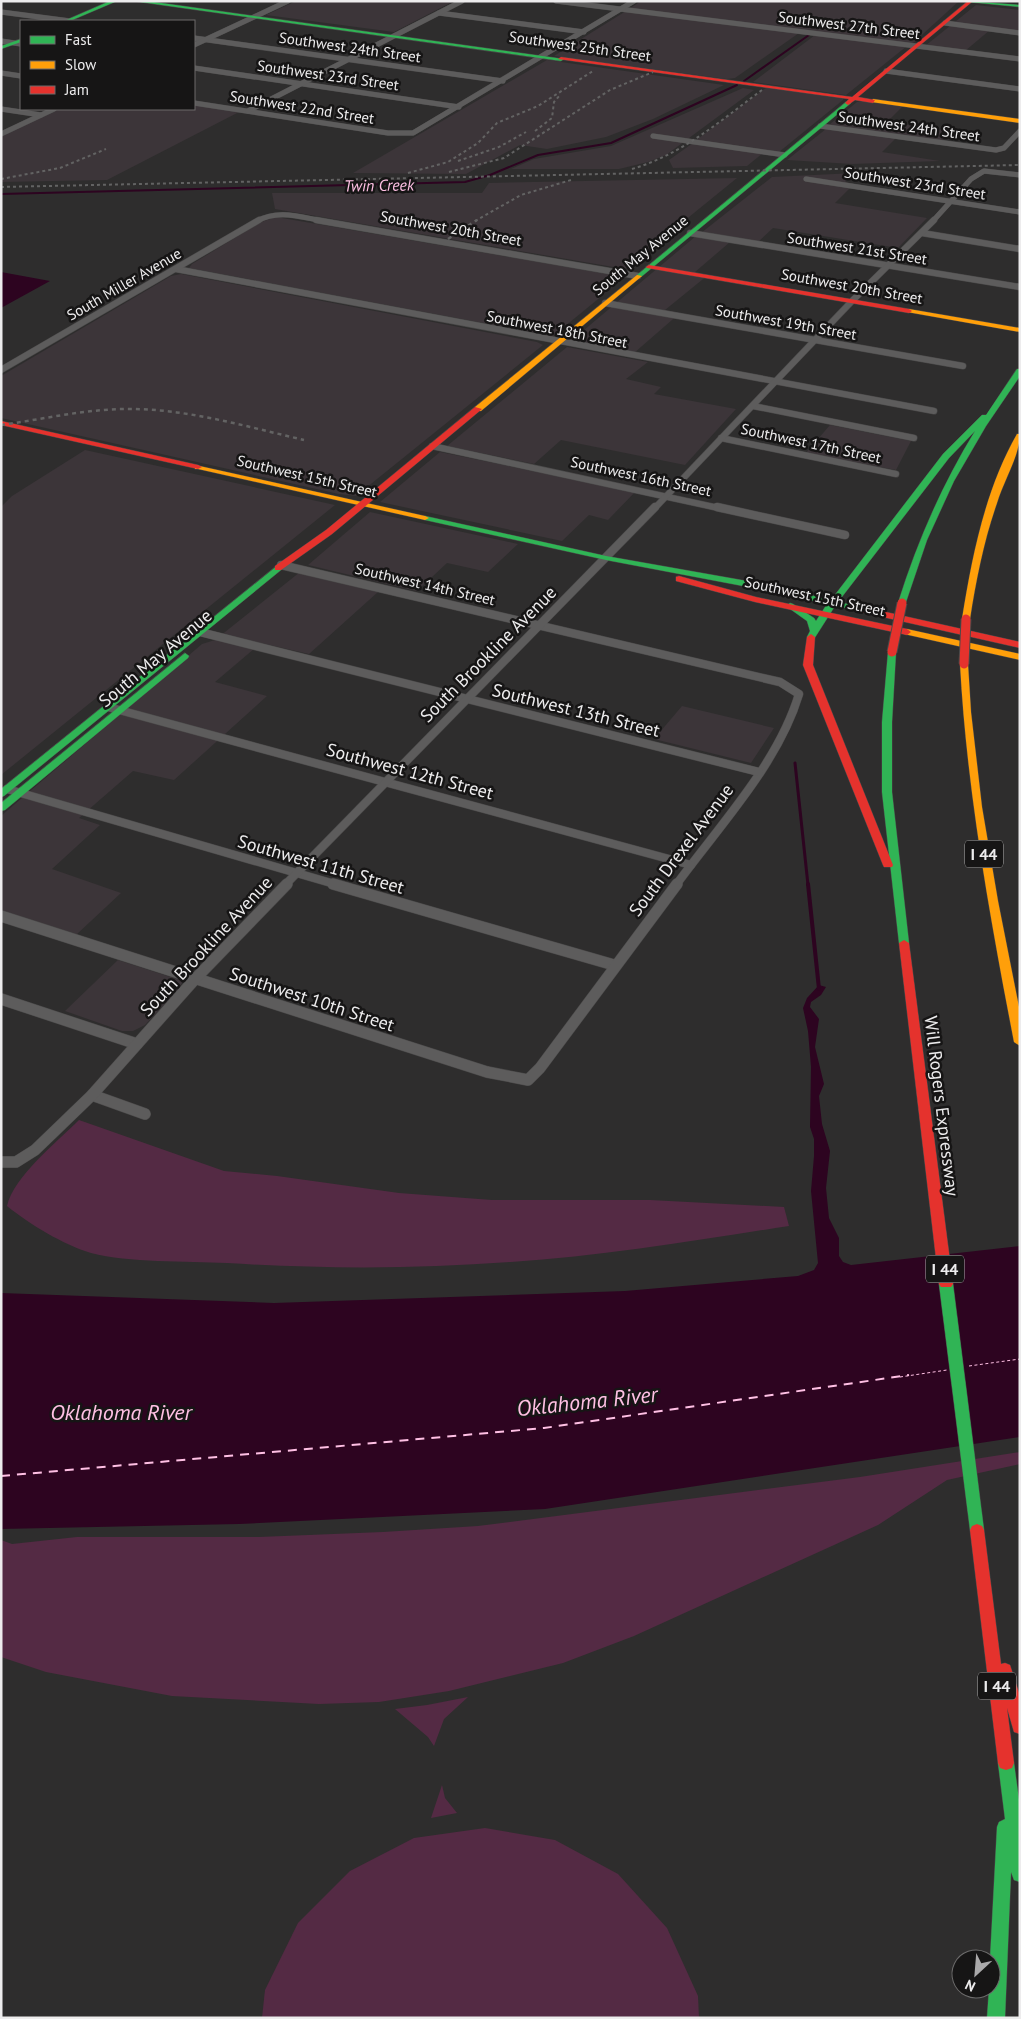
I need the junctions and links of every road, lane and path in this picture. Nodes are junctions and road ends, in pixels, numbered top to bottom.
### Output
1 (114, 1) edge
2 (135, 1) edge
3 (288, 1) edge
4 (462, 1) edge
5 (556, 1) edge
6 (634, 1) edge
7 (970, 1) edge
8 (1020, 7) edge
9 (621, 9) junction
10 (1, 12) edge
11 (440, 13) junction
12 (253, 17) junction
13 (61, 20) edge
14 (70, 20) edge
15 (944, 23) junction
16 (584, 32) junction
17 (1020, 32) edge
18 (395, 36) junction
19 (195, 38) edge
20 (206, 40) junction
21 (1, 41) edge
22 (19, 42) edge
23 (195, 45) edge
24 (917, 46) junction
25 (1, 48) edge
26 (545, 56) junction
27 (1020, 59) edge
28 (348, 60) junction
29 (195, 68) edge
30 (886, 71) junction
31 (1, 73) edge
32 (20, 76) edge
33 (503, 81) junction
34 (301, 84) junction
35 (1020, 89) edge
36 (854, 98) junction
37 (195, 103) edge
38 (459, 107) junction
39 (1, 108) edge
40 (52, 110) edge
41 (248, 111) junction
42 (41, 115) junction
43 (1020, 121) edge
44 (820, 126) junction
45 (1020, 131) edge
46 (1, 134) edge
47 (653, 136) dead end
48 (785, 155) junction
49 (1020, 175) edge
50 (806, 179) dead end
51 (949, 201) junction
52 (1020, 212) edge
53 (260, 218) joint
54 (690, 233) junction
55 (922, 233) junction
56 (1020, 249) edge
57 (890, 266) junction
58 (649, 267) junction
59 (176, 269) junction
60 (638, 276) junction
61 (1020, 287) edge
62 (852, 301) junction
63 (605, 303) junction
64 (1020, 330) edge
65 (816, 340) junction
66 (558, 342) junction
67 (963, 366) dead end
68 (1, 370) edge
69 (1020, 371) edge
70 (776, 382) junction
71 (753, 406) junction
72 (934, 411) dead end
73 (985, 417) junction
74 (1, 423) edge
75 (1020, 436) edge
76 (721, 438) junction
77 (914, 438) dead end
78 (432, 446) junction
79 (896, 474) dead end
80 (667, 495) junction
81 (362, 504) junction
82 (845, 535) dead end
83 (606, 558) junction
84 (287, 566) junction
85 (764, 587) junction
86 (755, 599) junction
87 (833, 602) junction
88 (790, 606) junction
89 (825, 614) junction
90 (540, 625) junction
91 (814, 630) junction
92 (205, 633) junction
93 (1020, 645) edge
94 (1020, 656) edge
95 (726, 670) joint
96 (466, 700) junction
97 (108, 706) junction
98 (121, 709) junction
99 (759, 772) junction
100 (385, 781) junction
101 (4, 792) edge
102 (19, 793) junction
103 (1, 808) edge
104 (691, 865) junction
105 (296, 874) junction
106 (897, 884) junction
107 (1, 916) edge
108 (614, 966) junction
109 (196, 979) junction
110 (1, 999) edge
111 (1020, 1042) edge
112 (137, 1044) junction
113 (528, 1080) joint
114 (92, 1095) junction
115 (145, 1114) dead end
116 (1, 1162) edge
117 (988, 1603) junction
118 (1020, 1727) edge
119 (1006, 1769) junction
120 (1020, 1874) edge
121 (996, 2018) edge

1 - 14 main road
2 - 12 main road, Southwest 25th Street
3 - 12 street
4 - 11 street
5 - 9 street, Southwest 27th Street
6 - 9 street
7 - 8 main road
7 - 15 main road, South May Avenue
9 - 16 street
9 - 24 street, Southwest 27th Street
10 - 13 street
11 - 16 street
11 - 18 street
12 - 18 main road, Southwest 25th Street
12 - 20 street
15 - 17 street
15 - 24 main road, South May Avenue
16 - 26 street
18 - 26 main road, Southwest 25th Street
18 - 28 street
19 - 20 street, Southwest 24th Street
20 - 23 street
20 - 28 street, Southwest 24th Street
21 - 22 street
22 - 25 main road
24 - 27 street, Southwest 27th Street
24 - 30 main road, South May Avenue
26 - 33 street
26 - 36 main road, Southwest 25th Street
28 - 33 street, Southwest 24th Street
28 - 34 street
29 - 34 street, Southwest 23rd Street
30 - 35 street
30 - 36 main road, South May Avenue
31 - 32 street
33 - 38 street
34 - 38 street, Southwest 23rd Street
34 - 41 street
36 - 43 main road, Southwest 25th Street
36 - 44 main road, South May Avenue
37 - 41 street, Southwest 22nd Street
38 - 41 street, Southwest 22nd Street
39 - 42 street
40 - 42 street
42 - 46 street
44 - 45 street, Southwest 24th Street
44 - 48 main road, South May Avenue
47 - 48 street
48 - 54 main road, South May Avenue
49 - 51 street, South Brookline Avenue
50 - 51 street, Southwest 23rd Street
51 - 52 street, Southwest 23rd Street
51 - 55 street, South Brookline Avenue
53 - 59 street, South Miller Avenue
53 - 60 street, Southwest 20th Street
54 - 57 street, Southwest 21st Street
54 - 58 main road, South May Avenue
55 - 56 street
55 - 57 street, South Brookline Avenue
57 - 61 street, Southwest 21st Street
57 - 62 street, South Brookline Avenue
58 - 60 main road, South May Avenue
58 - 62 main road, Southwest 20th Street
59 - 66 street, Southwest 18th Street
59 - 68 street, South Miller Avenue
60 - 63 main road, South May Avenue
62 - 64 main road, Southwest 20th Street
62 - 65 street, South Brookline Avenue
63 - 65 street, Southwest 19th Street
63 - 66 main road, South May Avenue
65 - 67 street, Southwest 19th Street
65 - 70 street, South Brookline Avenue
66 - 70 street, Southwest 18th Street
66 - 78 main road, South May Avenue
69 - 73 main road, Will Rogers Expressway / I 44
70 - 71 street, South Brookline Avenue
70 - 72 street, Southwest 18th Street
71 - 76 street, South Brookline Avenue
71 - 77 street
73 - 87 main road
73 - 106 main road, Will Rogers Expressway / I 44, bridge
74 - 81 main road, Southwest 15th Street
75 - 111 main road, I 44, bridge
76 - 79 street, Southwest 17th Street
76 - 80 street, South Brookline Avenue
78 - 80 street, Southwest 16th Street
78 - 81 main road, South May Avenue
80 - 82 street, Southwest 16th Street
80 - 83 street, South Brookline Avenue
81 - 83 main road, Southwest 15th Street
81 - 84 main road, South May Avenue
83 - 85 main road, Southwest 15th Street
83 - 86 main road, Southwest 15th Street
83 - 90 street, South Brookline Avenue
84 - 90 street, Southwest 14th Street
84 - 92 main road, South May Avenue
85 - 86 main road
85 - 87 main road, Southwest 15th Street
86 - 88 main road, Southwest 15th Street
87 - 89 main road
87 - 93 main road, Southwest 15th Street
88 - 89 main road, Southwest 15th Street
88 - 91 main road
89 - 91 main road
89 - 94 main road, Southwest 15th Street
90 - 95 street, Southwest 14th Street
90 - 96 street, South Brookline Avenue
91 - 106 main road
92 - 96 street, Southwest 13th Street
92 - 97 main road, South May Avenue
92 - 98 main road, South May Avenue
95 - 99 street, South Drexel Avenue
96 - 99 street, Southwest 13th Street
96 - 100 street, South Brookline Avenue
97 - 98 street, Southwest 12th Street
97 - 101 main road, South May Avenue
98 - 100 street, Southwest 12th Street
98 - 102 main road, South May Avenue
99 - 104 street, South Drexel Avenue
100 - 104 street, Southwest 12th Street
100 - 105 street, South Brookline Avenue
101 - 102 street, Southwest 11th Street
102 - 103 main road, South May Avenue
102 - 105 street, Southwest 11th Street
104 - 108 street, South Drexel Avenue
105 - 108 street, Southwest 11th Street
105 - 109 street, South Brookline Avenue
106 - 117 main road, Will Rogers Expressway / I 44
107 - 109 street, Southwest 10th Street
108 - 113 street, South Drexel Avenue
109 - 112 street, South Brookline Avenue
109 - 113 street, Southwest 10th Street
110 - 112 street
112 - 114 street, South Brookline Avenue
114 - 115 street
114 - 116 street, South Brookline Avenue
117 - 118 main road
117 - 119 main road, Will Rogers Expressway / I 44
119 - 120 main road, Will Rogers Expressway / I 44
119 - 121 main road

